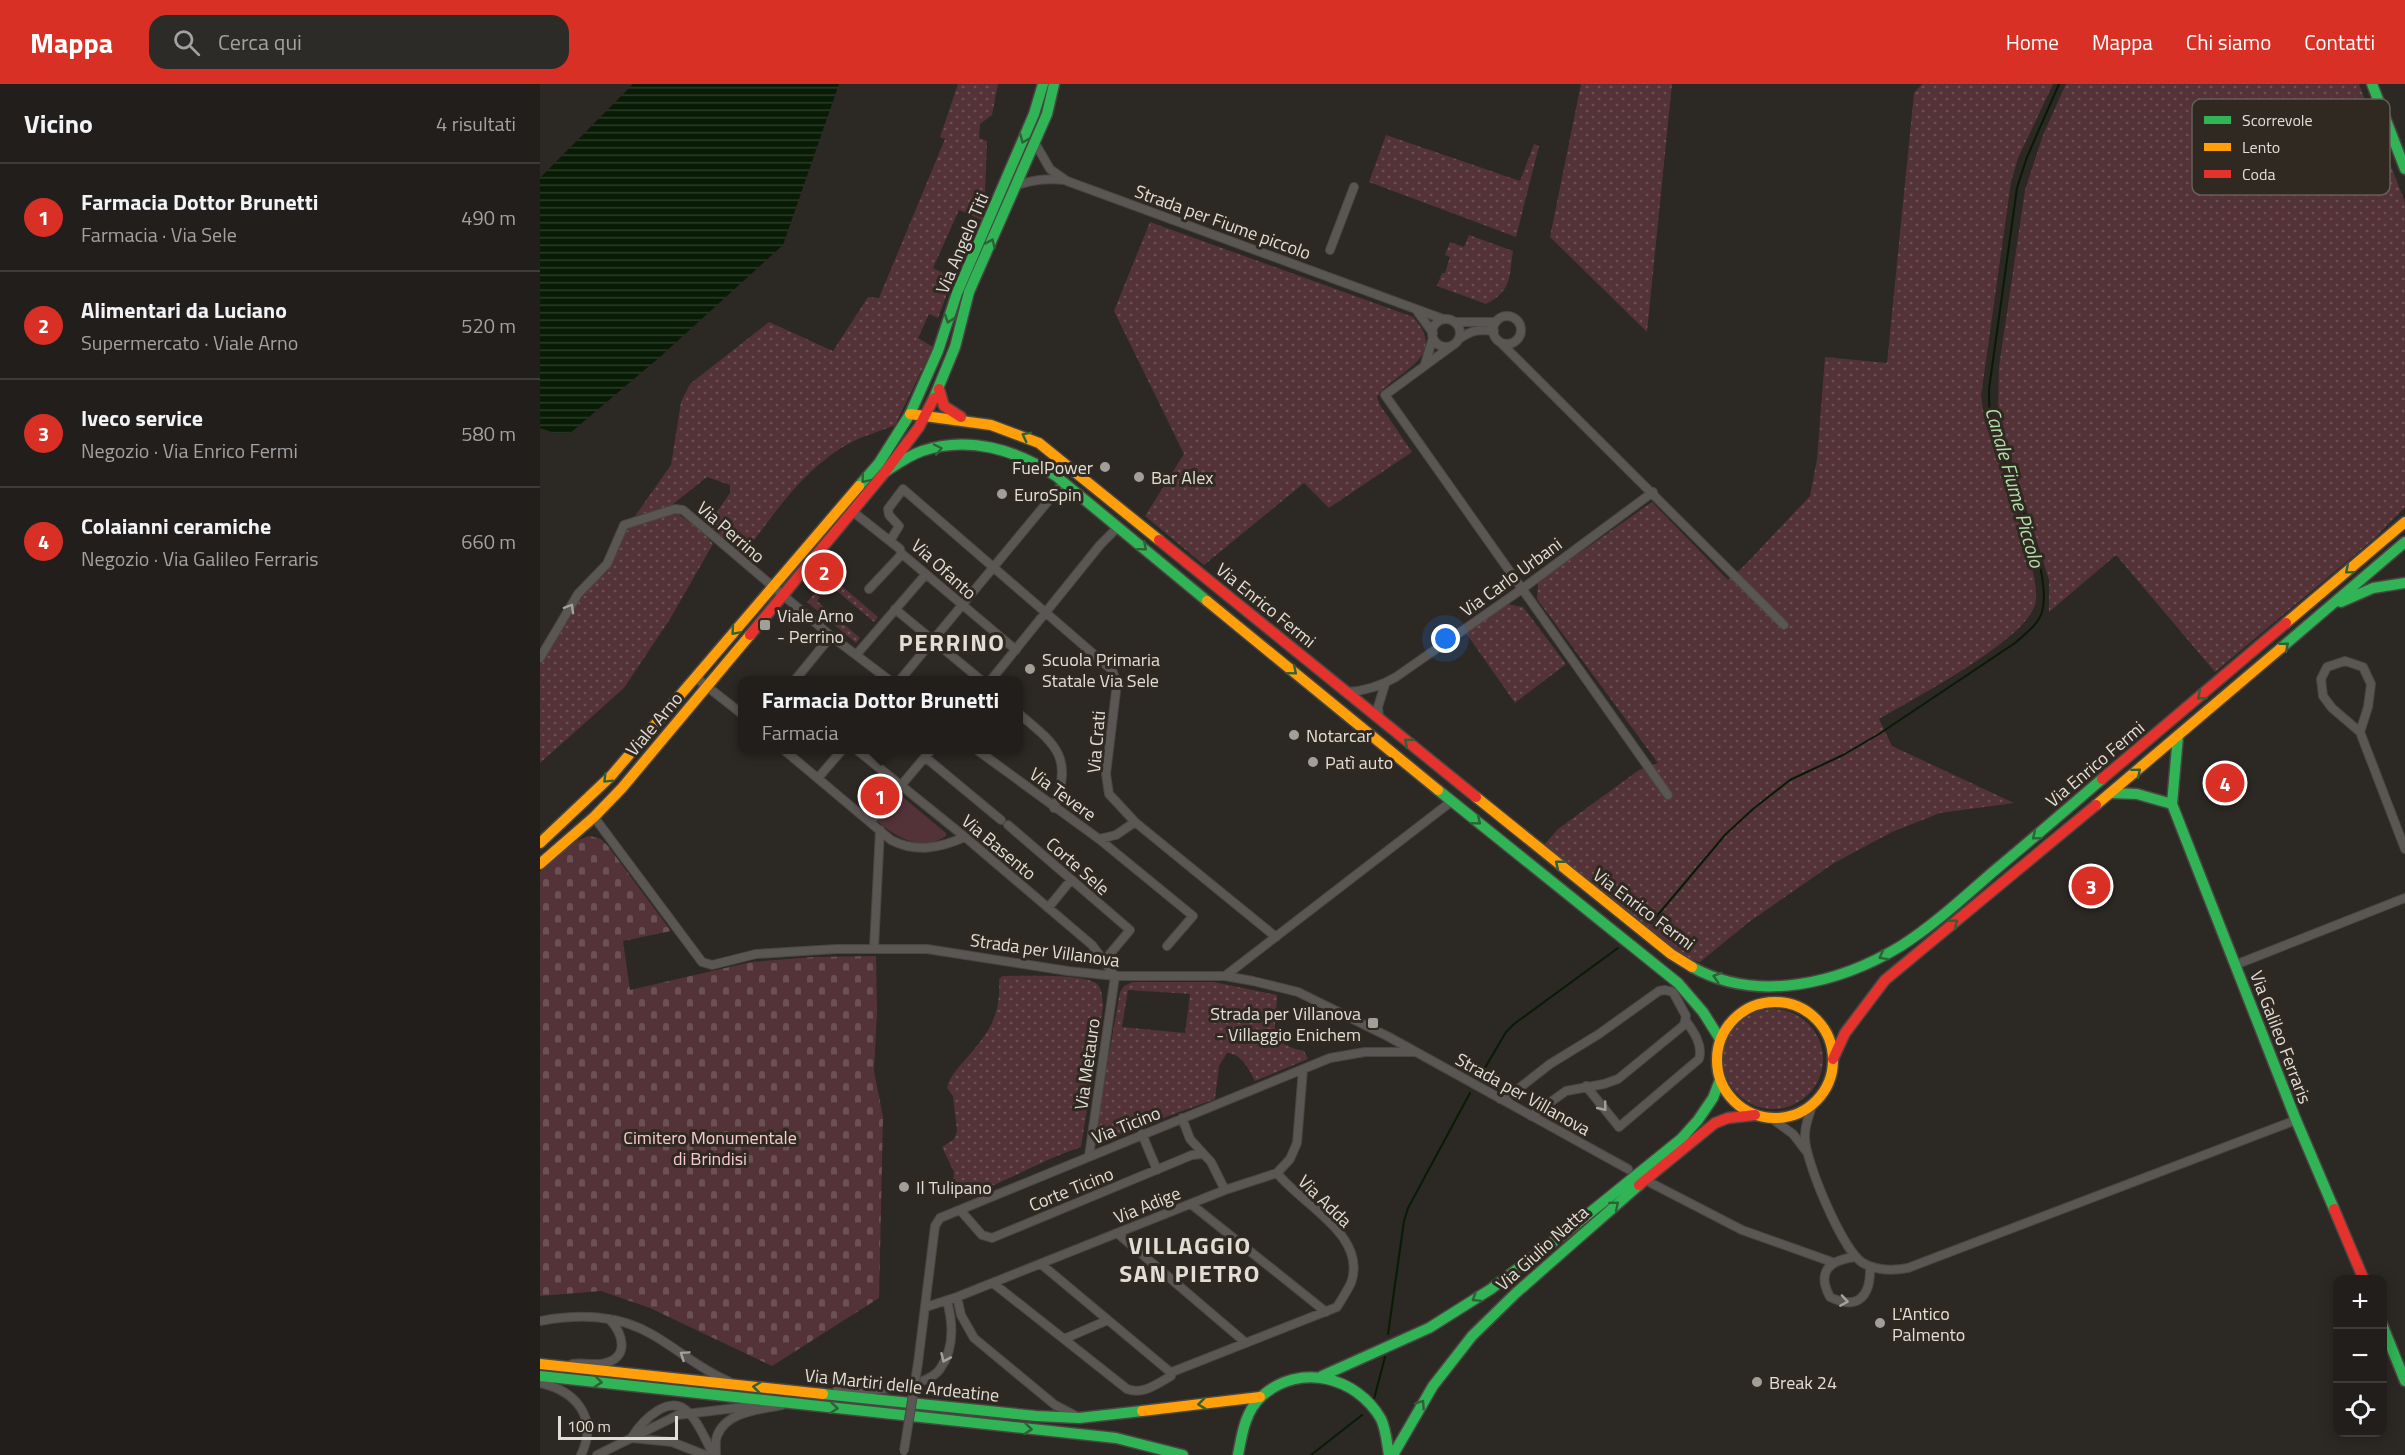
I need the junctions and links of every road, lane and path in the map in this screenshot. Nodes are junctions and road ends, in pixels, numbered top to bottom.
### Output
1 (1043, 84) edge
2 (1054, 84) edge
3 (2372, 84) edge
4 (2378, 99) edge
5 (2390, 130) edge
6 (1035, 143) junction
7 (2405, 169) edge
8 (1067, 181) junction
9 (1017, 185) junction
10 (1354, 187) dead end
11 (1330, 250) dead end
12 (1416, 310) junction
13 (1443, 320) junction
14 (1455, 322) junction
15 (1496, 322) junction
16 (1494, 330) junction
17 (1433, 335) junction
18 (1517, 340) junction
19 (1456, 342) junction
20 (1500, 342) junction
21 (1519, 359) junction
22 (1424, 366) junction
23 (939, 389) junction
24 (910, 414) junction
25 (925, 415) junction
26 (964, 419) junction
27 (885, 472) junction
28 (1064, 482) junction
29 (1653, 492) junction
30 (852, 511) junction
31 (2405, 520) edge
32 (1118, 527) junction
33 (890, 541) junction
34 (2405, 542) edge
35 (902, 553) junction
36 (993, 568) junction
37 (926, 573) junction
38 (2405, 583) edge
39 (773, 587) junction
40 (869, 589) dead end
41 (1522, 589) junction
42 (782, 595) junction
43 (961, 604) junction
44 (2332, 606) junction
45 (895, 609) junction
46 (1044, 614) junction
47 (1784, 625) dead end
48 (831, 636) junction
49 (933, 640) junction
50 (1016, 650) junction
51 (856, 655) junction
52 (540, 658) edge
53 (799, 676) edge
54 (883, 676) edge
55 (904, 676) edge
56 (975, 676) edge
57 (995, 676) edge
58 (695, 678) junction
59 (1385, 684) junction
60 (708, 686) junction
61 (1347, 692) junction
62 (738, 711) edge
63 (1023, 717) edge
64 (1379, 718) junction
65 (2360, 732) junction
66 (2178, 736) junction
67 (789, 754) edge
68 (838, 754) edge
69 (861, 754) edge
70 (928, 754) edge
71 (981, 754) edge
72 (925, 757) junction
73 (818, 777) junction
74 (901, 787) junction
75 (2111, 793) junction
76 (1668, 795) dead end
77 (1452, 801) junction
78 (2172, 804) junction
79 (1054, 808) junction
80 (594, 817) junction
81 (870, 822) junction
82 (1135, 822) junction
83 (880, 830) junction
84 (964, 837) junction
85 (1099, 838) junction
86 (540, 843) edge
87 (2405, 849) edge
88 (540, 864) edge
89 (1071, 880) junction
90 (2405, 898) edge
91 (1048, 908) junction
92 (1276, 937) junction
93 (1167, 946) dead end
94 (874, 948) junction
95 (1104, 961) junction
96 (2235, 965) junction
97 (1115, 976) junction
98 (1225, 976) junction
99 (1774, 987) junction
100 (1758, 1005) junction
101 (1793, 1005) junction
102 (1686, 1021) junction
103 (1720, 1039) junction
104 (1414, 1052) junction
105 (1833, 1059) junction
106 (1303, 1069) junction
107 (1720, 1080) junction
108 (1586, 1086) junction
109 (1500, 1099) junction
110 (1813, 1103) junction
111 (1755, 1115) junction
112 (1531, 1116) junction
113 (1182, 1118) junction
114 (1771, 1118) junction
115 (2296, 1120) junction
116 (1142, 1134) junction
117 (1807, 1152) junction
118 (1202, 1154) junction
119 (1089, 1156) junction
120 (1628, 1169) dead end
121 (1157, 1170) junction
122 (1277, 1173) junction
123 (1651, 1183) dead end
124 (1225, 1190) junction
125 (1191, 1204) junction
126 (960, 1210) junction
127 (1118, 1233) junction
128 (1855, 1257) junction
129 (1832, 1262) junction
130 (1041, 1264) junction
131 (1870, 1267) junction
132 (2362, 1275) edge
133 (993, 1283) junction
134 (957, 1297) junction
135 (947, 1301) junction
136 (926, 1307) junction
137 (1326, 1312) junction
138 (608, 1318) junction
139 (1108, 1320) junction
140 (540, 1321) edge
141 (2384, 1329) edge
142 (1064, 1339) junction
143 (1246, 1343) junction
144 (540, 1364) edge
145 (565, 1366) junction
146 (1172, 1372) junction
147 (540, 1376) edge
148 (1322, 1376) junction
149 (2405, 1381) edge
150 (540, 1383) edge
151 (734, 1384) junction
152 (788, 1390) junction
153 (1260, 1397) junction
154 (790, 1404) junction
155 (758, 1409) junction
156 (690, 1413) junction
157 (1079, 1418) junction
158 (631, 1438) junction
159 (904, 1453) edge
160 (581, 1455) edge
161 (597, 1455) edge
162 (705, 1455) edge
163 (715, 1455) edge
164 (1183, 1455) edge
165 (1238, 1455) edge
166 (1391, 1455) edge

1 -> 24 main road, Via Angelo Titi
2 - 6 main road, Via Angelo Titi
3 - 4 main road
5 - 7 main road
6 - 8 street, Strada per Fiume piccolo
6 - 9 main road, Via Angelo Titi
8 - 9 street
8 - 12 street, Strada per Fiume piccolo
23 -> 9 main road, Via Angelo Titi
10 - 11 street
12 - 13 street, Strada per Fiume piccolo
12 - 17 street
13 - 14 street
13 - 17 street
14 - 15 street
14 - 19 street
15 - 16 street
15 - 18 street
16 - 19 street
16 - 20 street
17 - 19 street
17 - 22 street
18 - 20 street
18 - 21 street
19 - 22 street
20 - 21 street
21 - 29 street
22 - 41 street
23 - 25 main road, Via Angelo Titi
23 - 26 main road, Via Enrico Fermi
24 - 25 main road, Via Enrico Fermi
24 -> 39 main road, Viale Arno
25 - 26 main road, Via Enrico Fermi
25 - 27 main road, Viale Arno
61 -> 26 main road, Via Enrico Fermi
27 -> 28 main road, Via Enrico Fermi
27 - 30 main road, Viale Arno
28 - 32 main road, Via Enrico Fermi
28 - 36 street
29 - 41 street, Via Carlo Urbani
29 - 47 street
30 - 33 street, Via Ofanto
30 - 42 main road, Viale Arno
31 -> 99 main road, Via Enrico Fermi
32 - 46 street
32 -> 77 main road, Via Enrico Fermi
33 - 35 street, Via Ofanto
33 - 36 street, Via Crati
34 - 44 main road, Via Enrico Fermi
35 - 37 street, Via Ofanto
35 - 40 street
36 - 43 street
36 - 46 street, Via Crati
37 - 43 street, Via Ofanto
37 - 45 street
38 - 44 main road
39 - 42 street
52 -> 39 street, Via Perrino
39 -> 58 main road, Viale Arno
41 - 59 street, Via Carlo Urbani
41 - 76 street
42 - 48 street
42 - 60 main road, Viale Arno
43 - 49 street
43 - 50 street, Via Ofanto
66 -> 44 main road, Via Enrico Fermi
45 - 49 street
45 - 51 street
46 - 50 street
46 - 82 street, Via Crati
48 - 51 street
48 - 53 street
49 - 55 street
49 - 56 street
50 - 57 street
51 - 54 street
58 - 60 street
58 -> 86 main road, Viale Arno
59 - 61 street, Via Carlo Urbani
59 - 64 street
60 - 62 street
60 - 80 main road, Viale Arno
61 - 64 main road, Via Enrico Fermi
63 - 79 street
99 -> 64 main road, Via Enrico Fermi
65 - 65 street
65 - 87 street
75 -> 66 main road, Via Enrico Fermi
66 - 78 main road
67 - 73 street
68 - 73 street
69 - 74 street, Via Basento
70 - 72 street
71 - 79 street, Via Tevere
72 - 74 street
72 - 89 street, Corte Sele
73 - 81 street
74 - 81 street
74 - 84 street, Via Basento
75 - 78 main road
105 -> 75 main road, Via Enrico Fermi
77 - 92 street
77 -> 103 main road, Via Enrico Fermi
78 - 96 main road, Via Galileo Ferraris
79 - 85 street, Via Tevere
80 - 88 main road, Viale Arno
80 - 94 street, Strada per Villanova
81 - 83 street
82 - 85 street, Via Tevere
82 - 92 street, Via Crati
83 - 84 street
83 - 94 street
84 - 91 street, Via Basento
85 - 93 street
89 - 91 street
89 - 95 street, Corte Sele
90 - 96 street
91 - 95 street, Via Basento
92 - 98 street
94 - 97 street, Strada per Villanova
95 - 97 street, Via Basento
96 - 115 main road, Via Galileo Ferraris
97 - 98 street, Strada per Villanova
97 - 119 street, Via Metauro
98 - 104 street, Strada per Villanova
99 - 100 main road
99 - 101 main road
100 - 101 main road
100 - 103 main road
101 - 105 main road
102 - 108 street
108 -> 102 street
102 - 109 street
103 - 107 main road
104 - 106 street, Via Ticino
104 - 109 street, Strada per Villanova
105 - 110 main road
106 - 113 street, Via Ticino
106 - 122 street
107 - 111 main road
107 -> 148 main road, Via Giulio Natta
108 - 112 street
109 - 112 street, Strada per Villanova
110 - 114 main road
110 - 117 street
111 - 114 main road
166 -> 111 main road, Via Giulio Natta
112 - 120 street, Strada per Villanova
113 - 116 street, Via Ticino
113 - 118 street
114 - 117 street
115 - 131 street
115 - 132 main road, Via Galileo Ferraris
116 - 119 street, Via Ticino
116 - 121 street
117 - 128 street
118 - 121 street, Corte Ticino
118 - 124 street
119 - 126 street, Via Ticino
121 - 126 street, Corte Ticino
122 - 124 street, Via Adige
122 - 137 street, Via Adda
123 - 129 street
124 - 125 street, Via Adige
125 - 127 street, Via Adige
125 - 137 street
126 - 136 street, Via Ticino
127 - 130 street, Via Adige
127 - 143 street
128 - 129 street
128 - 131 street
129 -> 131 street
130 - 133 street, Via Adige
130 - 139 street
133 - 134 street, Via Adige
133 - 142 street, Via Adda
134 - 135 street, Via Adige
134 - 157 street
135 - 136 street, Via Adige
135 -> 152 street
136 - 159 street, bridge
137 - 143 street, Via Adda
138 - 140 street
138 - 145 street
151 -> 138 street
139 - 142 street
139 - 146 street
141 - 149 main road
142 - 146 street, Via Adda
143 - 146 street, Via Adda
144 - 145 main road, Via Martiri delle Ardeatine
145 - 151 main road, Via Martiri delle Ardeatine
147 -> 154 main road, Via Martiri delle Ardeatine
148 - 153 main road
148 - 166 main road
150 - 160 street
152 -> 151 main road, Via Martiri delle Ardeatine
152 - 157 main road, Via Martiri delle Ardeatine
153 -> 157 main road, Via Martiri delle Ardeatine
153 - 165 main road
154 - 155 street
154 -> 164 main road, Via Martiri delle Ardeatine
155 - 156 street
155 - 163 street
156 - 158 street
156 - 163 street
158 - 161 street
158 - 162 street

